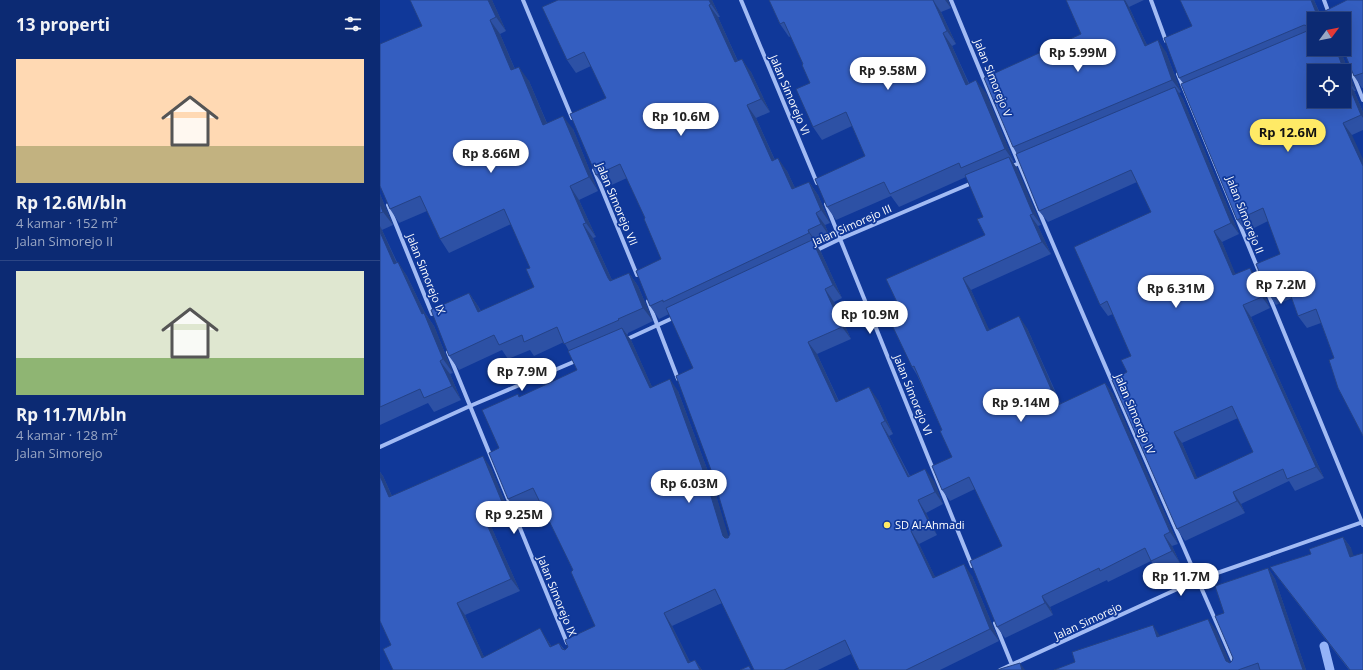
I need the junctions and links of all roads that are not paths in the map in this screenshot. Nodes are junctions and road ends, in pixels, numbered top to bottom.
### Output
1 (523, 0) edge
2 (741, 0) edge
3 (951, 0) edge
4 (1151, 0) edge
5 (1324, 0) edge
6 (1328, 12) edge
7 (1167, 43) edge
8 (1352, 71) edge
9 (1177, 72) edge
10 (1192, 91) edge
11 (1185, 94) junction
12 (1178, 97) edge
13 (1363, 100) edge
14 (574, 123) edge
15 (1025, 161) edge
16 (1018, 164) junction
17 (592, 166) edge
18 (1004, 170) edge
19 (975, 182) edge
20 (819, 188) edge
21 (386, 199) edge
22 (825, 203) edge
23 (840, 239) junction
24 (812, 252) edge
25 (640, 282) edge
26 (646, 296) edge
27 (679, 316) edge
28 (434, 317) edge
29 (658, 326) junction
30 (622, 341) edge
31 (446, 347) edge
32 (586, 356) edge
33 (679, 383) edge
34 (470, 406) junction
35 (380, 447) edge
36 (1363, 523) edge
37 (974, 569) edge
38 (1197, 580) junction
39 (995, 621) edge
40 (570, 651) edge
41 (1012, 665) junction
42 (1000, 670) edge
43 (1237, 670) edge

1 - 14 street
2 - 20 street, Jalan Simorejo VI
3 - 16 street, Jalan Simorejo V
4 - 7 street
5 - 6 street
8 - 13 street
9 - 11 street, Jalan Simorejo II
10 - 11 street
11 - 12 street
11 - 36 street, Jalan Simorejo II
15 - 16 street
16 - 18 street
16 - 38 street, Jalan Simorejo IV
17 - 25 street, Jalan Simorejo VII
19 - 23 street, Jalan Simorejo III
21 - 28 street, Jalan Simorejo IX
22 - 23 street, Jalan Simorejo VI
23 - 24 street, Jalan Simorejo III
23 - 37 street, Jalan Simorejo VI
26 - 29 street
27 - 29 street
29 - 30 street
29 - 33 street
31 - 34 street, Jalan Simorejo IX
32 - 34 street
34 - 35 street
34 - 40 street, Jalan Simorejo IX
36 - 38 street, Jalan Simorejo
38 - 41 street, Jalan Simorejo
38 - 43 street, Jalan Simorejo IV
39 - 41 street
41 - 42 street, Jalan Simorejo

